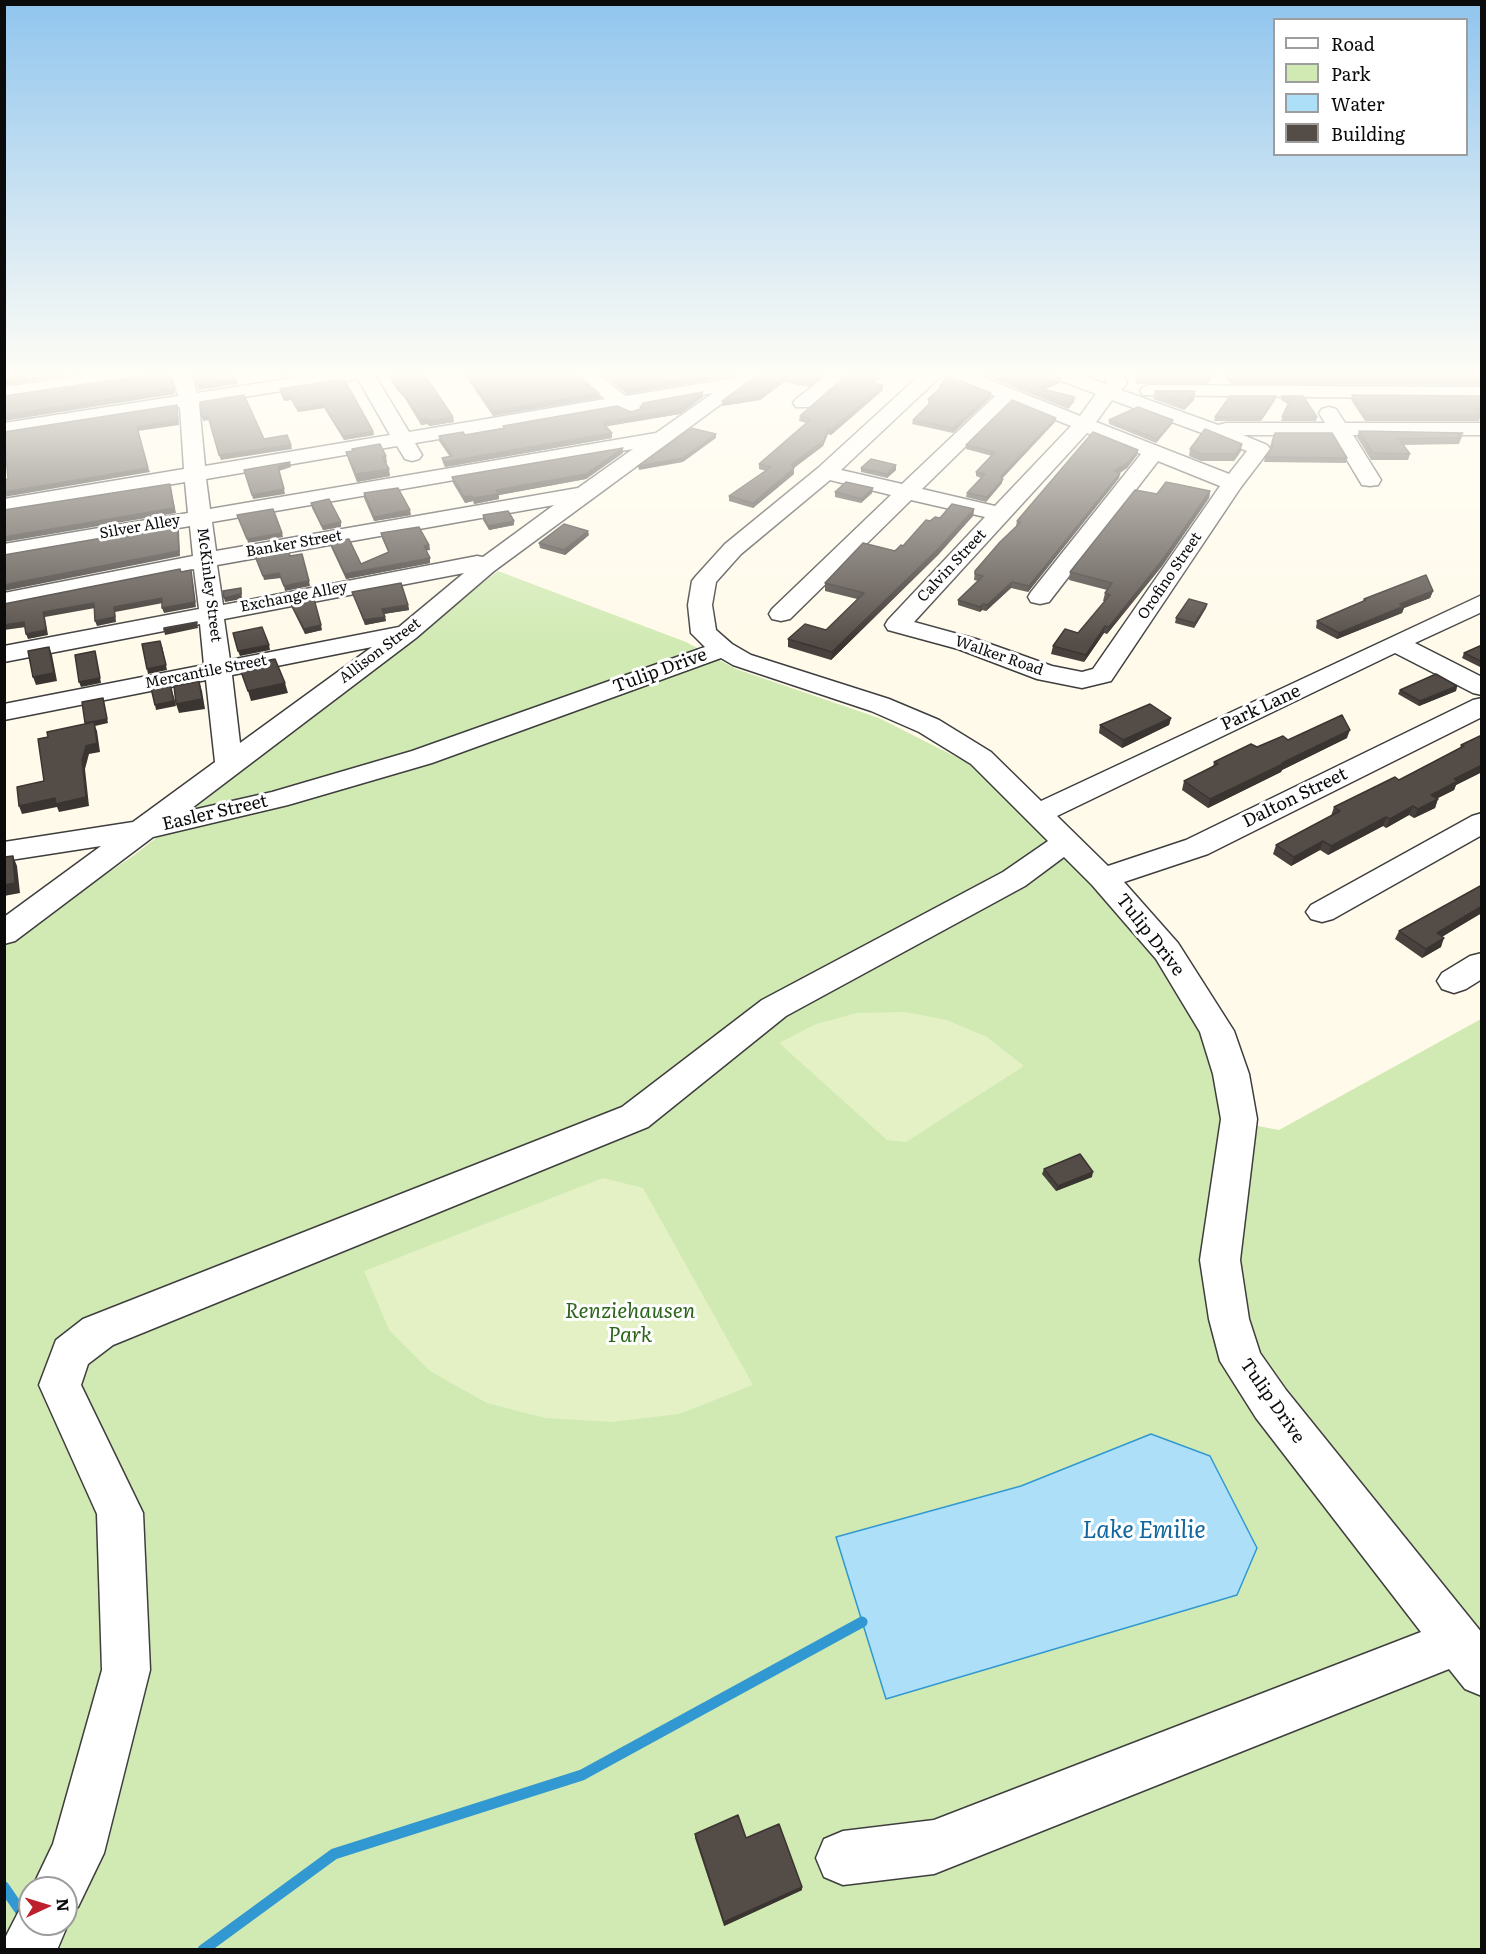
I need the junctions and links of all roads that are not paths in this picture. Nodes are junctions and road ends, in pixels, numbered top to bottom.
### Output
1 (194, 462) edge
2 (267, 462) edge
3 (416, 462) edge
4 (514, 462) edge
5 (630, 462) edge
6 (837, 462) edge
7 (938, 462) edge
8 (1048, 462) edge
9 (1147, 462) edge
10 (1181, 462) edge
11 (1250, 462) edge
12 (1359, 462) edge
13 (826, 472) junction
14 (195, 475) junction
15 (424, 477) junction
16 (1370, 480) dead end
17 (1233, 483) junction
18 (907, 492) junction
19 (585, 493) junction
20 (4, 506) edge
21 (1000, 514) junction
22 (200, 516) junction
23 (446, 517) junction
24 (4, 551) edge
25 (471, 554) junction
26 (206, 560) junction
27 (1040, 597) dead end
28 (4, 600) edge
29 (1482, 602) edge
30 (212, 613) junction
31 (781, 614) dead end
32 (897, 625) joint
33 (407, 633) junction
34 (1397, 644) junction
35 (723, 649) junction
36 (4, 654) edge
37 (219, 668) junction
38 (1102, 675) joint
39 (1482, 687) edge
40 (1482, 706) edge
41 (4, 712) edge
42 (422, 758) joint
43 (229, 763) junction
44 (1039, 813) junction
45 (1482, 822) edge
46 (142, 830) junction
47 (1067, 841) junction
48 (4, 852) edge
49 (1103, 878) junction
50 (1322, 912) dead end
51 (4, 933) edge
52 (1482, 964) edge
53 (1454, 981) dead end
54 (1469, 1657) edge
55 (843, 1858) dead end
56 (65, 1876) edge
57 (35, 1936) edge
58 (28, 1950) edge

1 - 14 street, McKinley Street
2 - 14 street
3 - 15 street
4 - 15 street, Silver Alley
5 - 19 street, Allison Street
6 - 13 street
7 - 18 street
8 - 21 street, Calvin Street
9 - 27 street
10 - 17 street
11 - 17 street, Orofino Street
12 - 16 street
13 - 18 street
13 - 35 street
14 - 20 street
14 - 22 street, McKinley Street
15 - 22 street, Silver Alley
15 - 23 street
17 - 38 street, Orofino Street
18 - 21 street
18 - 31 street
19 - 23 street, Banker Street
19 - 25 street, Allison Street
21 - 32 street, Calvin Street
22 - 24 street, Silver Alley
22 - 26 street, McKinley Street
23 - 25 street
23 - 26 street, Banker Street
25 - 30 street, Exchange Alley
25 - 33 street, Allison Street
26 - 28 street, Banker Street
26 - 30 street, McKinley Street
29 - 34 street, Park Lane
30 - 36 street, Exchange Alley
30 - 37 street, McKinley Street
32 - 38 street, Walker Road
33 - 37 street, Mercantile Street
33 - 43 street, Allison Street
34 - 39 street
34 - 44 street, Park Lane
35 - 42 street, Tulip Drive
35 - 44 street, Tulip Drive
37 - 41 street, Mercantile Street
37 - 43 street, McKinley Street
40 - 49 street, Dalton Street
42 - 46 street, Easler Street
43 - 46 street, Allison Street
44 - 47 street, Tulip Drive
45 - 50 street
46 - 48 street, Easler Street
46 - 51 street, Allison Street
47 - 49 street, Tulip Drive
47 - 56 street
49 - 54 street, Tulip Drive
52 - 53 street
54 - 55 street
57 - 58 street

